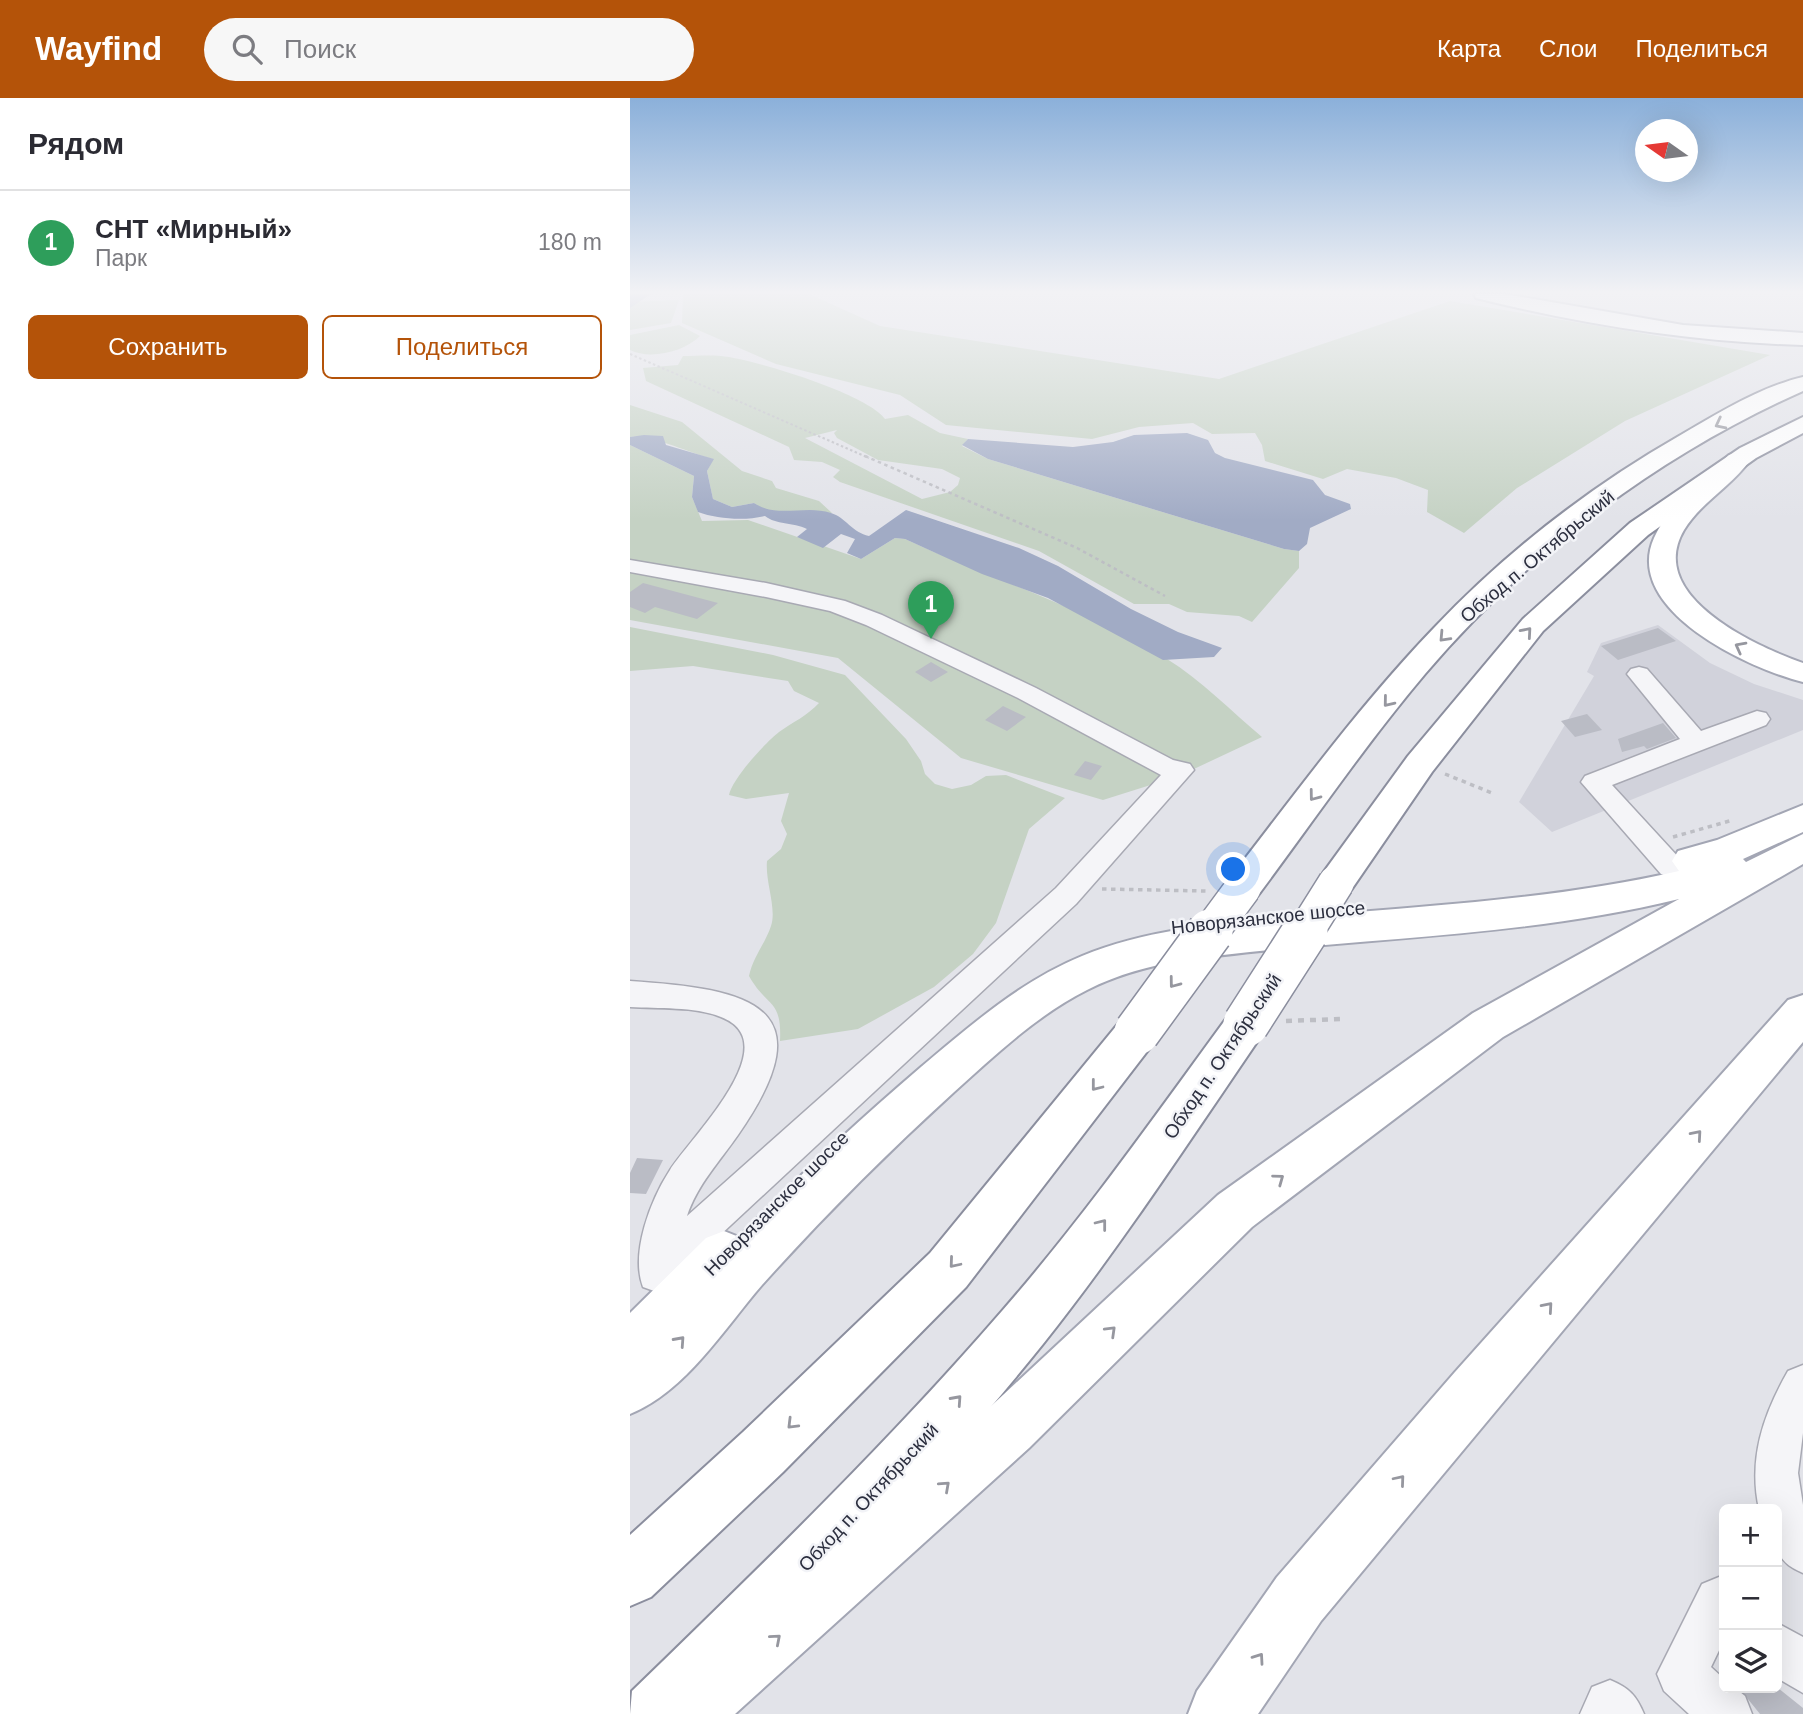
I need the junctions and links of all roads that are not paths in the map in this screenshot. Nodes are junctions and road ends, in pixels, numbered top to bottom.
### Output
1 (1803, 383) edge
2 (1803, 424) edge
3 (1738, 460) junction
4 (630, 566) edge
5 (1803, 673) edge
6 (1639, 674) dead end
7 (1757, 719) dead end
8 (1696, 742) junction
9 (1803, 817) edge
10 (1803, 845) edge
11 (1660, 855) junction
12 (630, 994) edge
13 (1803, 1012) edge
14 (657, 1267) junction
15 (636, 1345) edge
16 (1803, 1386) edge
17 (630, 1387) edge
18 (1803, 1550) edge
19 (630, 1576) edge
20 (1719, 1601) edge
21 (1782, 1651) edge
22 (1803, 1669) edge
23 (655, 1714) edge
24 (686, 1714) edge
25 (1220, 1714) edge
26 (1605, 1714) edge
27 (1619, 1714) edge
28 (1727, 1714) edge

1 -> 19 main road, Обход п. Октябрьский, bridge
2 - 3 main road, Обход п. Октябрьский
5 -> 3 main road
23 -> 3 main road, Обход п. Октябрьский, bridge
4 - 14 street
6 - 8 street
7 - 8 street
8 - 11 street
9 - 11 main road, Новорязанское шоссе
17 -> 10 main road
24 -> 10 main road
11 - 15 main road, Новорязанское шоссе
12 - 14 street
25 -> 13 main road
14 - 15 street
16 - 18 street
20 - 28 street
21 - 22 street
26 - 27 street

